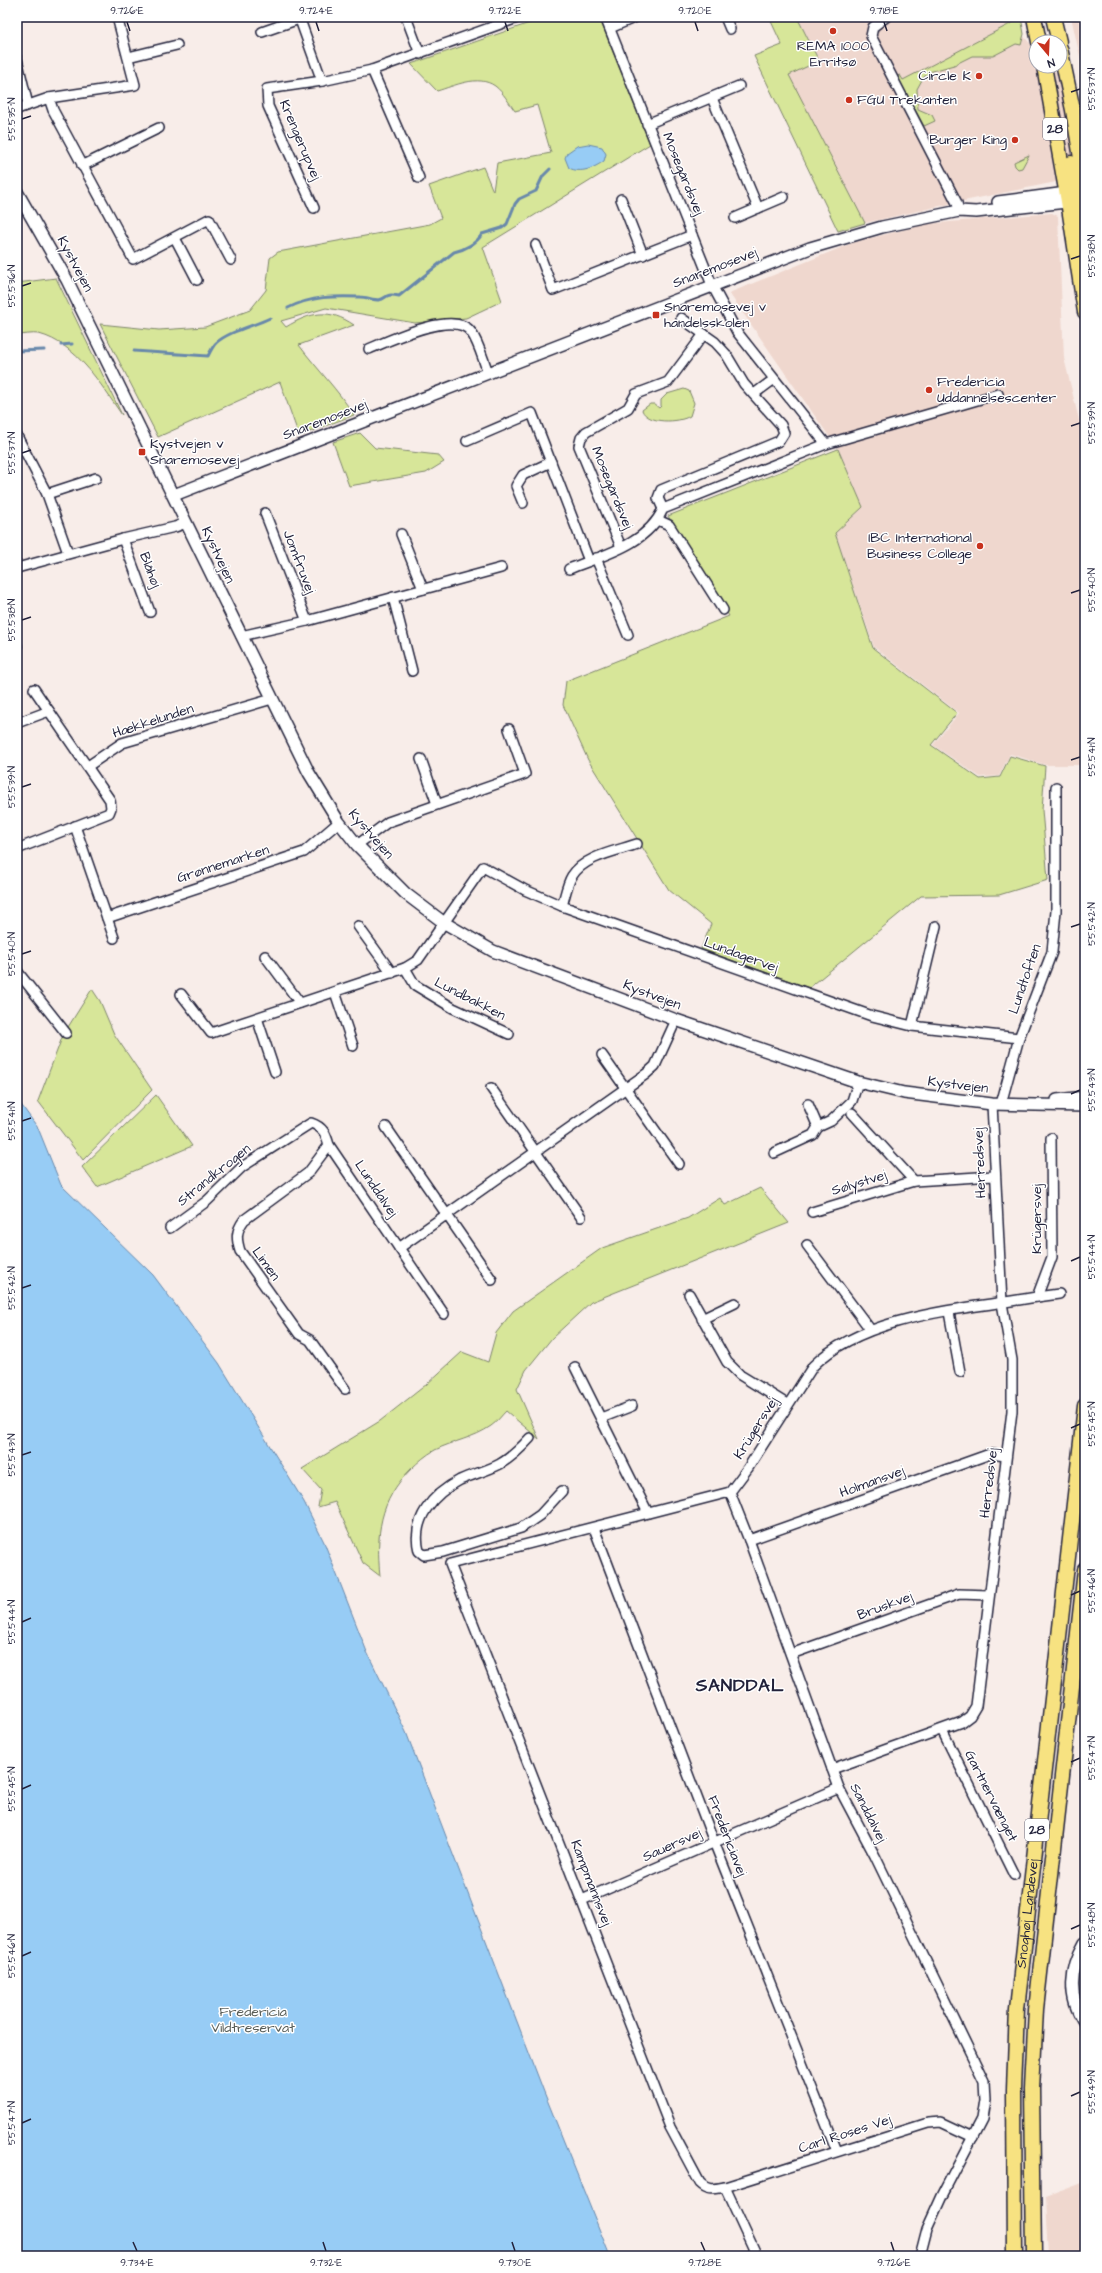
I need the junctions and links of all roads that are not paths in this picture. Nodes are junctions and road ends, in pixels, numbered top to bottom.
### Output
1 (117, 17) edge
2 (406, 17) edge
3 (520, 17) edge
4 (605, 17) edge
5 (636, 17) edge
6 (725, 17) edge
7 (886, 17) edge
8 (1034, 17) edge
9 (1047, 17) edge
10 (1053, 17) edge
11 (299, 18) edge
12 (610, 28) junction
13 (730, 29) dead end
14 (262, 32) dead end
15 (1038, 34) edge
16 (1055, 34) edge
17 (1057, 34) edge
18 (176, 45) dead end
19 (420, 54) junction
20 (128, 57) junction
21 (17, 59) edge
22 (372, 70) junction
23 (1047, 74) edge
24 (1065, 74) edge
25 (322, 81) junction
26 (739, 86) dead end
27 (49, 98) junction
28 (712, 98) junction
29 (28, 105) junction
30 (17, 109) edge
31 (647, 124) junction
32 (159, 128) dead end
33 (82, 166) junction
34 (419, 178) dead end
35 (17, 192) edge
36 (1079, 195) edge
37 (784, 197) dead end
38 (621, 199) dead end
39 (314, 208) dead end
40 (758, 208) junction
41 (959, 211) junction
42 (735, 218) dead end
43 (692, 235) junction
44 (175, 238) junction
45 (1085, 242) edge
46 (536, 245) dead end
47 (643, 254) junction
48 (231, 260) dead end
49 (197, 280) dead end
50 (712, 285) junction
51 (1085, 312) edge
52 (681, 318) dead end
53 (704, 334) junction
54 (369, 349) dead end
55 (488, 372) junction
56 (774, 380) junction
57 (754, 394) junction
58 (998, 394) dead end
59 (17, 436) edge
60 (467, 441) dead end
61 (826, 444) junction
62 (551, 462) junction
63 (96, 478) dead end
64 (47, 494) junction
65 (174, 495) junction
66 (523, 503) dead end
67 (663, 509) junction
68 (265, 513) dead end
69 (658, 520) junction
70 (186, 523) junction
71 (401, 534) dead end
72 (123, 539) junction
73 (621, 547) junction
74 (68, 553) junction
75 (593, 559) junction
76 (17, 568) edge
77 (501, 568) dead end
78 (569, 568) dead end
79 (423, 590) junction
80 (392, 597) junction
81 (722, 610) dead end
82 (150, 612) dead end
83 (307, 621) junction
84 (628, 635) dead end
85 (241, 636) junction
86 (412, 671) dead end
87 (34, 689) dead end
88 (272, 699) junction
89 (49, 711) junction
90 (17, 723) edge
91 (509, 729) dead end
92 (421, 759) dead end
93 (88, 766) junction
94 (1056, 787) dead end
95 (437, 804) junction
96 (339, 822) junction
97 (75, 826) junction
98 (637, 844) dead end
99 (357, 845) junction
100 (17, 849) edge
101 (562, 906) junction
102 (107, 918) junction
103 (443, 922) junction
104 (358, 926) dead end
105 (936, 926) dead end
106 (114, 938) dead end
107 (265, 956) dead end
108 (405, 968) junction
109 (17, 971) edge
110 (392, 973) junction
111 (335, 992) junction
112 (181, 994) dead end
113 (300, 1003) junction
114 (257, 1018) junction
115 (676, 1020) junction
116 (912, 1026) junction
117 (66, 1033) dead end
118 (509, 1034) dead end
119 (1019, 1038) junction
120 (353, 1046) dead end
121 (602, 1055) dead end
122 (275, 1072) dead end
123 (858, 1082) junction
124 (491, 1088) dead end
125 (626, 1089) junction
126 (1085, 1097) edge
127 (808, 1104) dead end
128 (996, 1104) junction
129 (1035, 1104) junction
130 (1085, 1106) edge
131 (852, 1112) dead end
132 (386, 1127) dead end
133 (818, 1127) junction
134 (1050, 1138) dead end
135 (329, 1145) junction
136 (536, 1152) junction
137 (774, 1153) dead end
138 (678, 1164) dead end
139 (994, 1176) junction
140 (914, 1181) junction
141 (812, 1212) dead end
142 (446, 1215) junction
143 (581, 1217) dead end
144 (170, 1228) dead end
145 (808, 1245) dead end
146 (399, 1248) junction
147 (492, 1280) dead end
148 (689, 1294) dead end
149 (1058, 1294) dead end
150 (1037, 1297) junction
151 (735, 1303) dead end
152 (1002, 1303) junction
153 (949, 1312) junction
154 (444, 1314) dead end
155 (702, 1319) junction
156 (870, 1329) junction
157 (575, 1367) dead end
158 (960, 1372) dead end
159 (345, 1389) dead end
160 (787, 1404) junction
161 (632, 1406) dead end
162 (1085, 1406) edge
163 (600, 1418) junction
164 (530, 1438) dead end
165 (1006, 1456) junction
166 (562, 1491) dead end
167 (730, 1492) junction
168 (648, 1513) junction
169 (521, 1528) junction
170 (594, 1528) junction
171 (749, 1540) junction
172 (529, 1544) junction
173 (1085, 1570) edge
174 (989, 1595) junction
175 (791, 1654) junction
176 (942, 1730) junction
177 (832, 1769) junction
178 (839, 1788) junction
179 (714, 1842) junction
180 (1014, 1875) dead end
181 (582, 1900) junction
182 (1085, 1942) edge
183 (1085, 2023) edge
184 (973, 2137) junction
185 (837, 2151) junction
186 (725, 2187) junction
187 (757, 2256) edge
188 (920, 2256) edge
189 (1015, 2256) edge
190 (1034, 2256) edge

1 - 20 street
2 - 19 street
3 - 19 street, Krengerupvej
4 - 12 street, Mosegårdsvej
5 - 12 street
6 - 13 street
7 - 41 street
8 - 15 main road
9 - 16 main road
10 - 17 main road, 28
11 - 14 street
11 - 25 street
12 - 31 street, Mosegårdsvej
18 - 20 street
19 - 22 street, Krengerupvej
20 - 27 street
21 - 29 street
22 - 25 street, Krengerupvej
22 - 34 street
23 - 36 main road, 28
24 - 36 main road, 28
25 - 39 street, Krengerupvej
26 - 28 street, Mosegårdsvej
27 - 29 street
27 - 33 street
28 - 31 street, Mosegårdsvej
28 - 40 street
29 - 30 street
31 - 43 street, Mosegårdsvej
32 - 33 street
33 - 44 street
35 - 65 street, Kystvejen
36 - 41 street, Snaremosevej
36 - 45 main road
36 - 51 main road, 28
37 - 40 street
38 - 47 street
40 - 42 street
41 - 50 street, Snaremosevej
43 - 47 street, Mosegårdsvej
43 - 50 street, Mosegårdsvej
44 - 48 street
44 - 49 street
46 - 47 street, Mosegårdsvej
50 - 55 street, Snaremosevej
50 - 56 street, Mosegårdsvej
52 - 53 street
53 - 57 street
53 - 73 street, Mosegårdsvej
54 - 55 street
55 - 65 street, Snaremosevej
56 - 57 street
56 - 61 street, Mosegårdsvej
57 - 67 street
58 - 61 street
59 - 64 street
60 - 62 street
61 - 67 street
62 - 66 street
62 - 75 street
63 - 64 street
64 - 74 street
65 - 70 street, Kystvejen
67 - 69 street, Mosegårdsvej
68 - 83 street, Jomfruvej
69 - 73 street, Mosegårdsvej
69 - 81 street
70 - 72 street, Blåhøj
70 - 85 street, Kystvejen
71 - 79 street
72 - 74 street, Blåhøj
72 - 82 street, Blåhøj
73 - 75 street, Mosegårdsvej
74 - 76 street, Blåhøj
75 - 78 street, Mosegårdsvej
75 - 84 street
77 - 79 street
79 - 80 street
80 - 83 street
80 - 86 street
83 - 85 street
85 - 88 street, Kystvejen
87 - 89 street
88 - 93 street, Hækkelunden
88 - 96 street, Kystvejen
89 - 90 street
89 - 93 street
91 - 95 street
92 - 95 street
93 - 97 street
94 - 119 street, Lundtoften
95 - 99 street
96 - 99 street, Kystvejen
96 - 102 street, Grønnemarken
97 - 100 street
97 - 102 street
98 - 101 street
99 - 103 street, Kystvejen
101 - 103 street, Lundagervej
101 - 116 street, Lundagervej
102 - 106 street
103 - 108 street
103 - 115 street, Kystvejen
104 - 110 street
105 - 116 street
107 - 113 street
108 - 110 street
108 - 118 street, Lundbakken
109 - 117 street
110 - 111 street
111 - 113 street
111 - 120 street
112 - 114 street
113 - 114 street
114 - 122 street
115 - 123 street, Kystvejen
115 - 125 street
116 - 119 street, Lundagervej
119 - 128 street, Lundtoften
121 - 125 street
123 - 128 street, Kystvejen
123 - 133 street
124 - 136 street
125 - 136 street
125 - 138 street
126 - 129 street, Kystvejen
127 - 133 street
128 - 129 street, Kystvejen
128 - 139 street, Herredsvej
129 - 130 street, Kystvejen
131 - 140 street, Sølystvej
132 - 142 street
133 - 137 street
134 - 150 street, Krügersvej
135 - 144 street, Strandkrogen
135 - 146 street, Lunddalvej
135 - 159 street, Limen
136 - 142 street
136 - 143 street
139 - 140 street, Sølystvej
139 - 152 street, Herredsvej
140 - 141 street, Sølystvej
142 - 146 street
142 - 147 street
145 - 156 street
146 - 154 street, Lunddalvej
148 - 155 street
149 - 150 street, Krügersvej
150 - 152 street, Krügersvej
151 - 155 street
152 - 153 street, Krügersvej
152 - 165 street, Herredsvej
153 - 156 street, Krügersvej
153 - 158 street
155 - 160 street
156 - 160 street, Krügersvej
157 - 163 street
160 - 167 street, Krügersvej
161 - 163 street
162 - 189 main road, Snoghøj Landevej / 28
163 - 168 street
164 - 169 street
165 - 171 street, Holmansvej
165 - 174 street, Herredsvej
166 - 169 street
167 - 168 street
167 - 171 street, Sanddalvej
168 - 170 street
169 - 172 street
170 - 172 street
170 - 179 street, Fredericiavej
171 - 175 street, Sanddalvej
172 - 181 street, Kampmannsvej
173 - 190 main road, Snoghøj Landevej / 28
174 - 175 street, Bruskvej
174 - 176 street, Herredsvej
175 - 177 street, Sanddalvej
176 - 177 street, Herredsvej
176 - 180 street, Gartnervænget
177 - 178 street, Sanddalvej
178 - 179 street, Sauersvej
178 - 184 street, Sanddalvej
179 - 181 street, Sauersvej
179 - 185 street, Fredericiavej
181 - 186 street, Kampmannsvej
182 - 183 street
184 - 185 street, Carl Roses Vej
184 - 188 street, Sanddalvej
185 - 186 street, Carl Roses Vej
186 - 187 street

